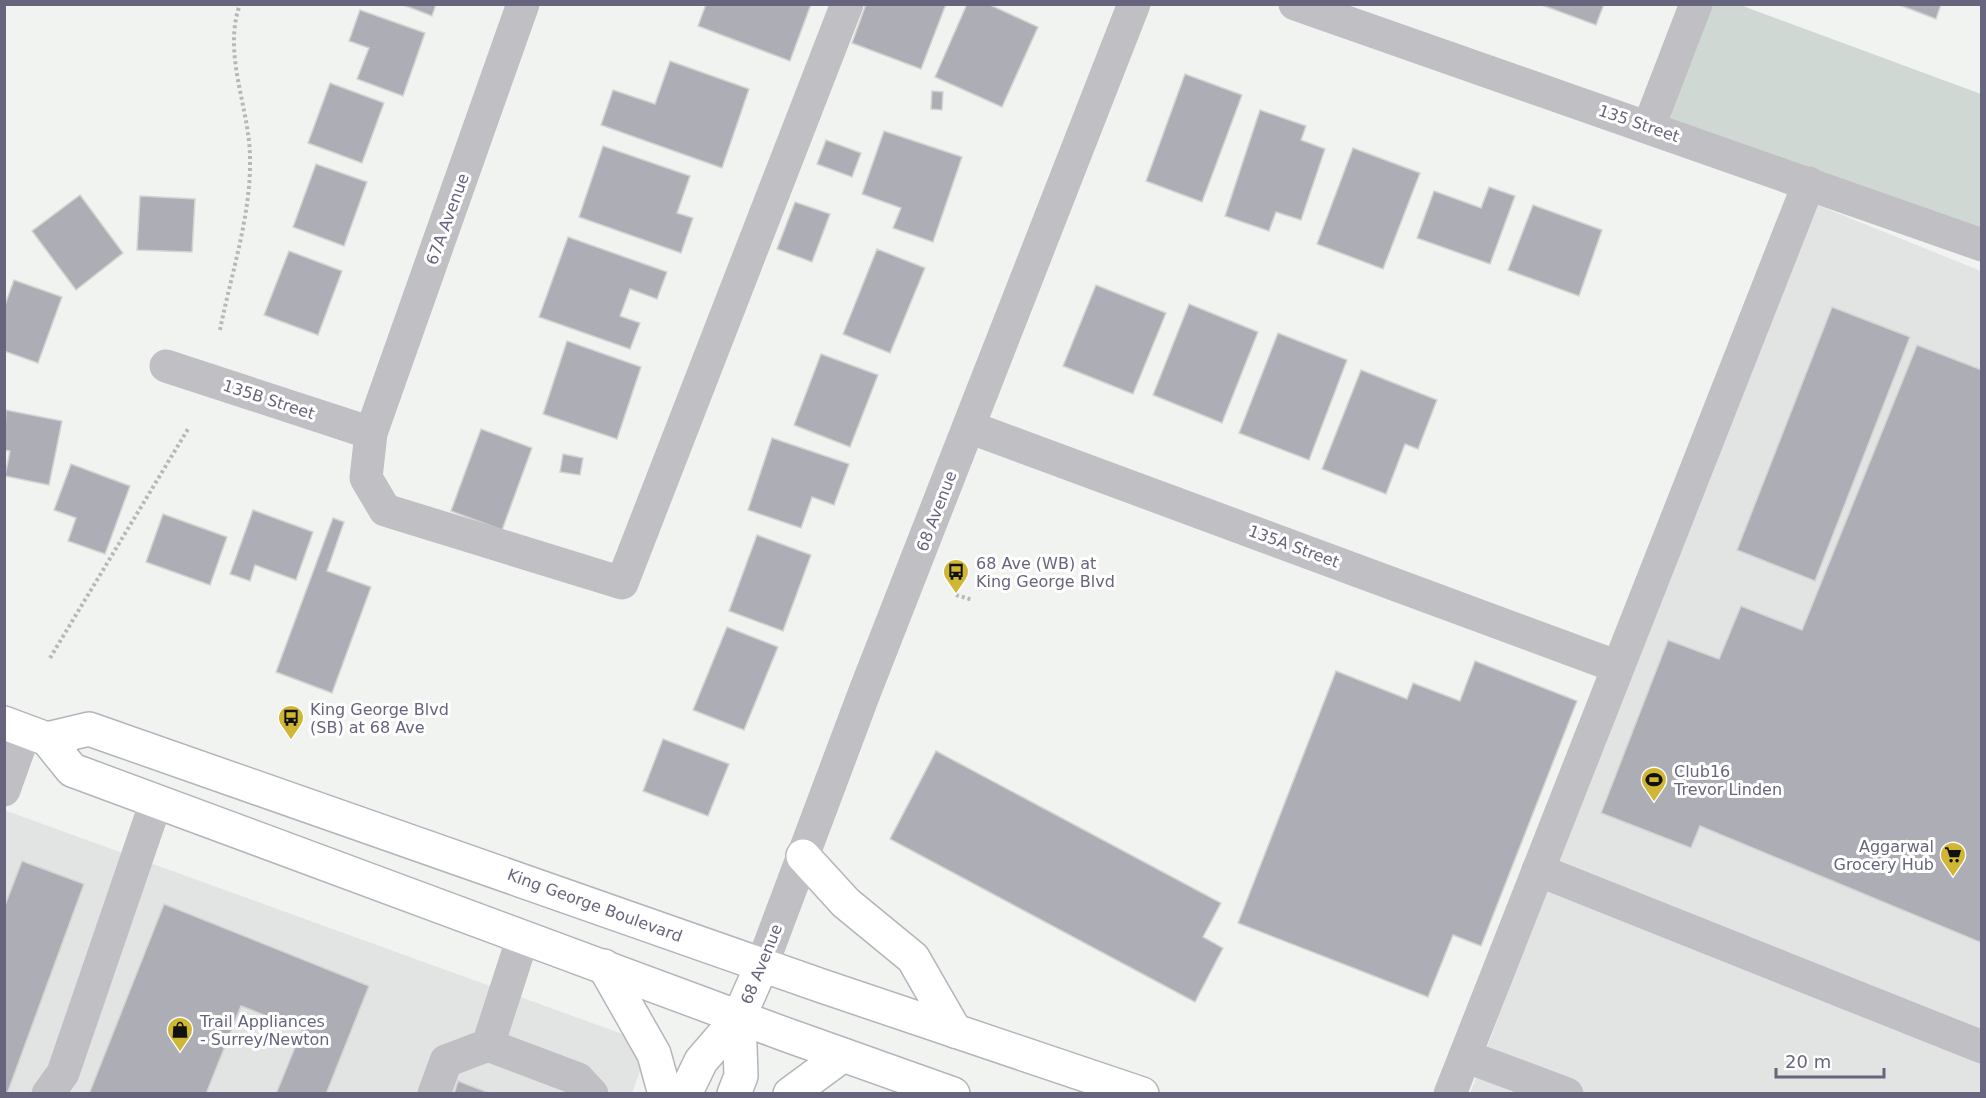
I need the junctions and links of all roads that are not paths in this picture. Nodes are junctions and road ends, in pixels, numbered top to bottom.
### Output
1 (523, 4) edge
2 (847, 4) edge
3 (1134, 4) edge
4 (1295, 4) edge
5 (1696, 4) edge
6 (1648, 126) junction
7 (1809, 183) junction
8 (1982, 245) edge
9 (166, 366) dead end
10 (969, 427) junction
11 (371, 433) junction
12 (1618, 667) junction
13 (26, 731) edge
14 (4, 790) edge
15 (156, 802) junction
16 (803, 856) junction
17 (1538, 870) junction
18 (523, 937) junction
19 (762, 964) junction
20 (604, 966) junction
21 (739, 1017) junction
22 (955, 1032) junction
23 (488, 1045) junction
24 (1982, 1047) edge
25 (843, 1055) junction
26 (1465, 1056) junction
27 (48, 1094) edge
28 (434, 1094) edge
29 (592, 1094) edge
30 (665, 1094) edge
31 (685, 1094) edge
32 (734, 1094) edge
33 (790, 1094) edge
34 (953, 1094) edge
35 (1142, 1094) edge
36 (1450, 1094) edge
37 (1567, 1094) edge

1 - 11 street, 67A Avenue
2 - 11 street, 67A Avenue
3 - 10 street, 68 Avenue
4 - 6 street, 135 Street
5 - 6 street
6 - 7 street, 135 Street
7 - 8 street, 135 Street
7 - 12 street
9 - 11 street, 135B Street
10 - 12 street, 135A Street
10 - 16 street, 68 Avenue
12 - 17 street
13 - 14 street
13 - 15 main road
13 - 19 main road, King George Boulevard
15 - 18 main road
15 - 27 street
16 - 19 street, 68 Avenue
16 - 22 main road
17 - 24 street
17 - 26 street
18 - 20 main road
18 - 23 street
19 - 21 main road, 68 Avenue
19 - 22 main road, King George Boulevard
20 - 21 main road
20 - 30 main road
21 - 25 main road
21 - 31 main road, 68 Avenue
21 - 32 main road, 68 Avenue
22 - 35 main road, King George Boulevard
23 - 28 street
23 - 29 street
25 - 33 main road
25 - 34 main road
26 - 36 street
26 - 37 street

